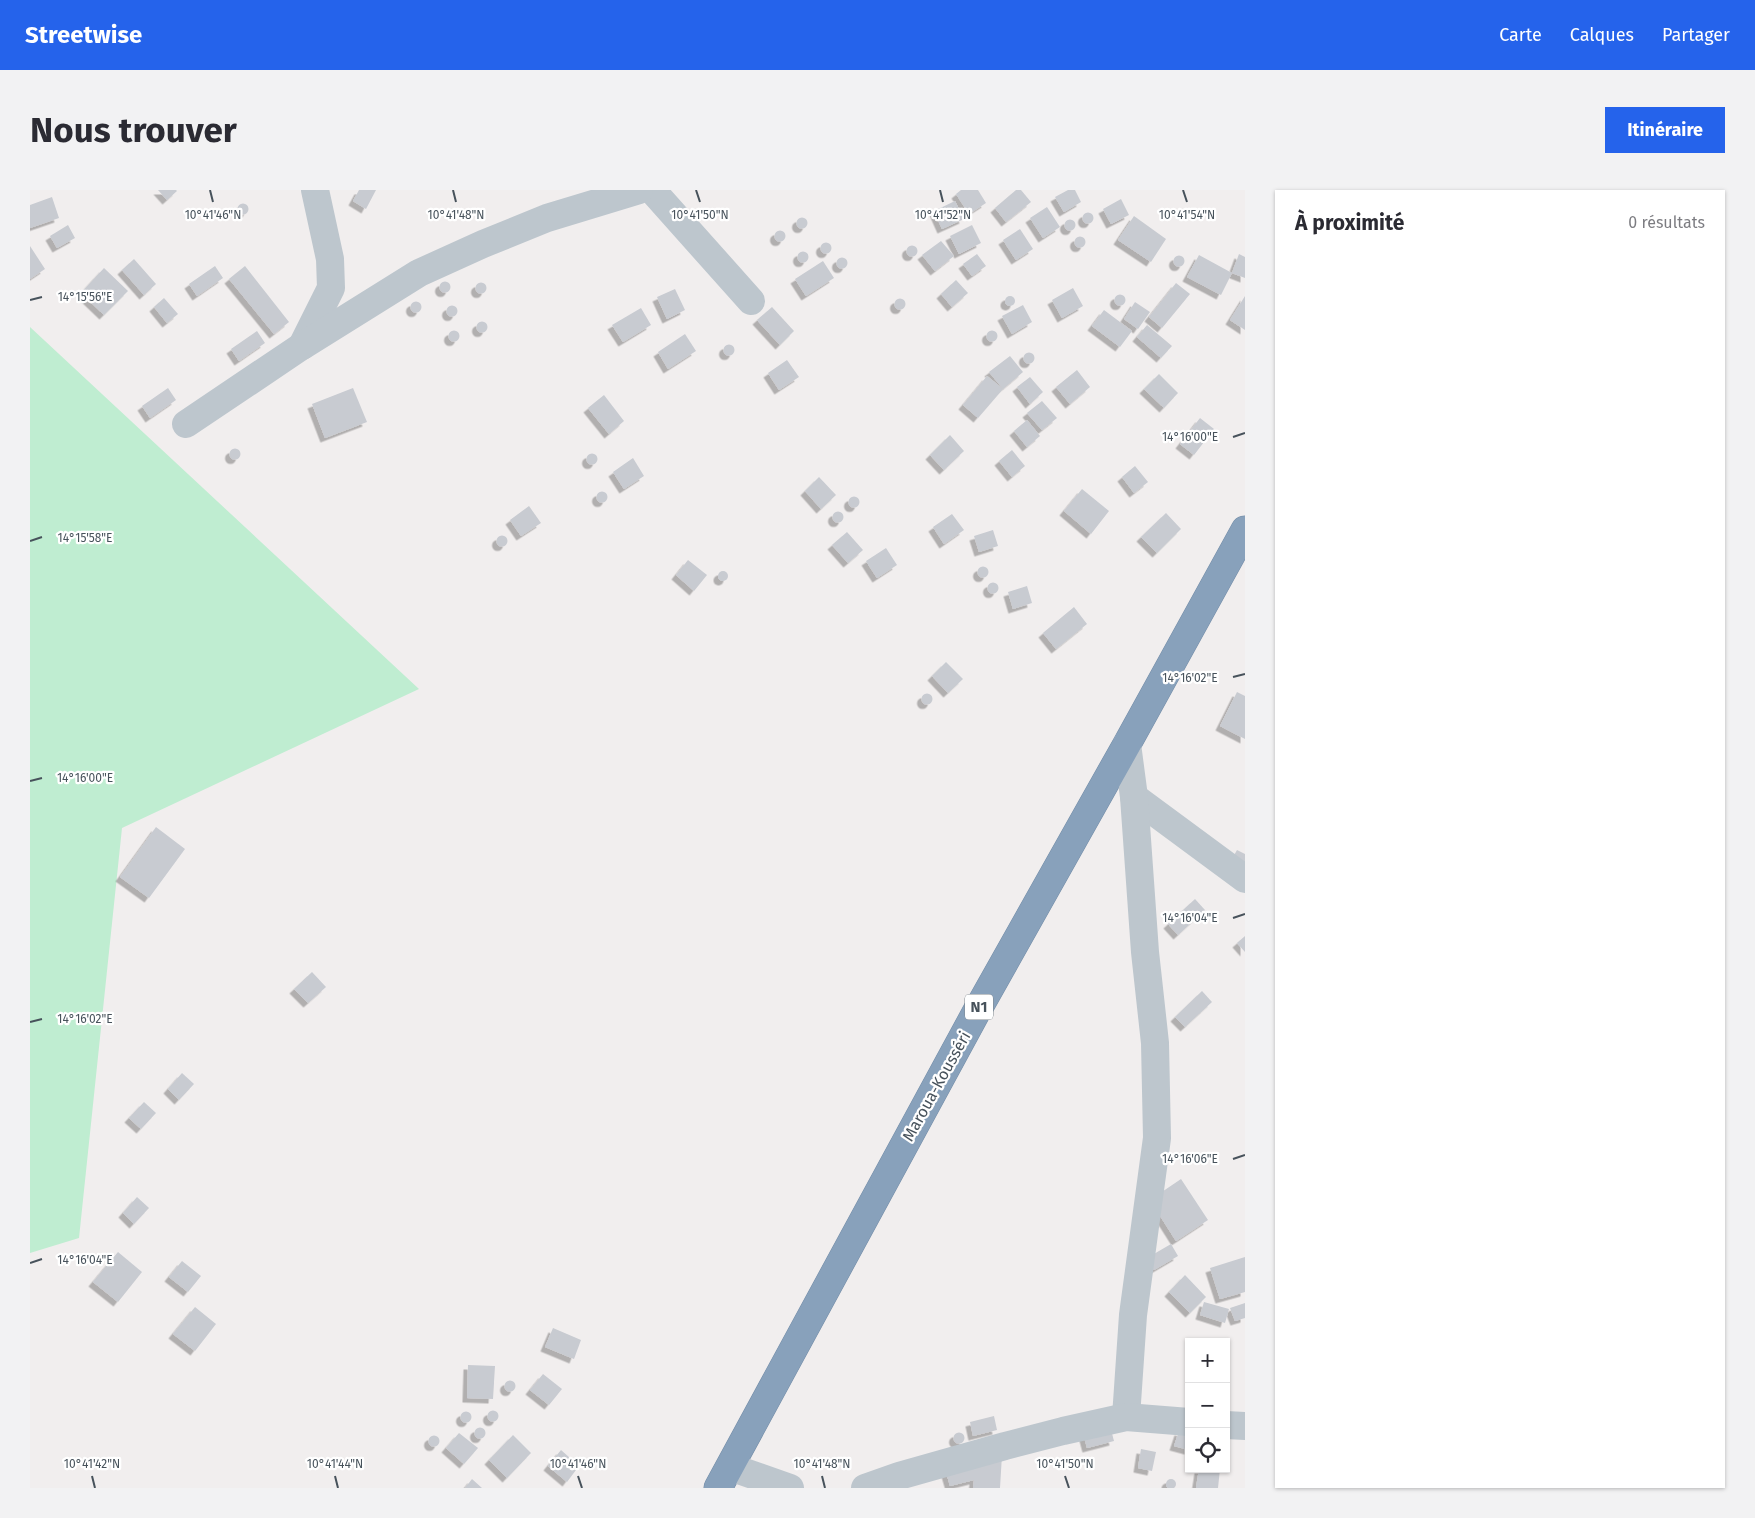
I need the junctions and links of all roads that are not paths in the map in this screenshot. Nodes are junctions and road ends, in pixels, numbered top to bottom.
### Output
1 (315, 190) edge
2 (639, 190) edge
3 (652, 190) edge
4 (751, 301) dead end
5 (302, 346) junction
6 (186, 424) dead end
7 (1245, 530) edge
8 (1127, 744) junction
9 (1134, 797) junction
10 (1245, 879) edge
11 (1126, 1417) junction
12 (1185, 1422) edge
13 (724, 1478) edge
14 (790, 1488) edge
15 (864, 1488) edge

1 - 5 street
2 - 5 street
3 - 4 street
5 - 6 street
7 - 8 highway, Maroua-Kousséri / N1
8 - 9 street
8 - 13 highway, Maroua-Kousséri / N1
9 - 10 street
9 - 11 street
11 - 12 street
11 - 15 street
13 - 14 street

